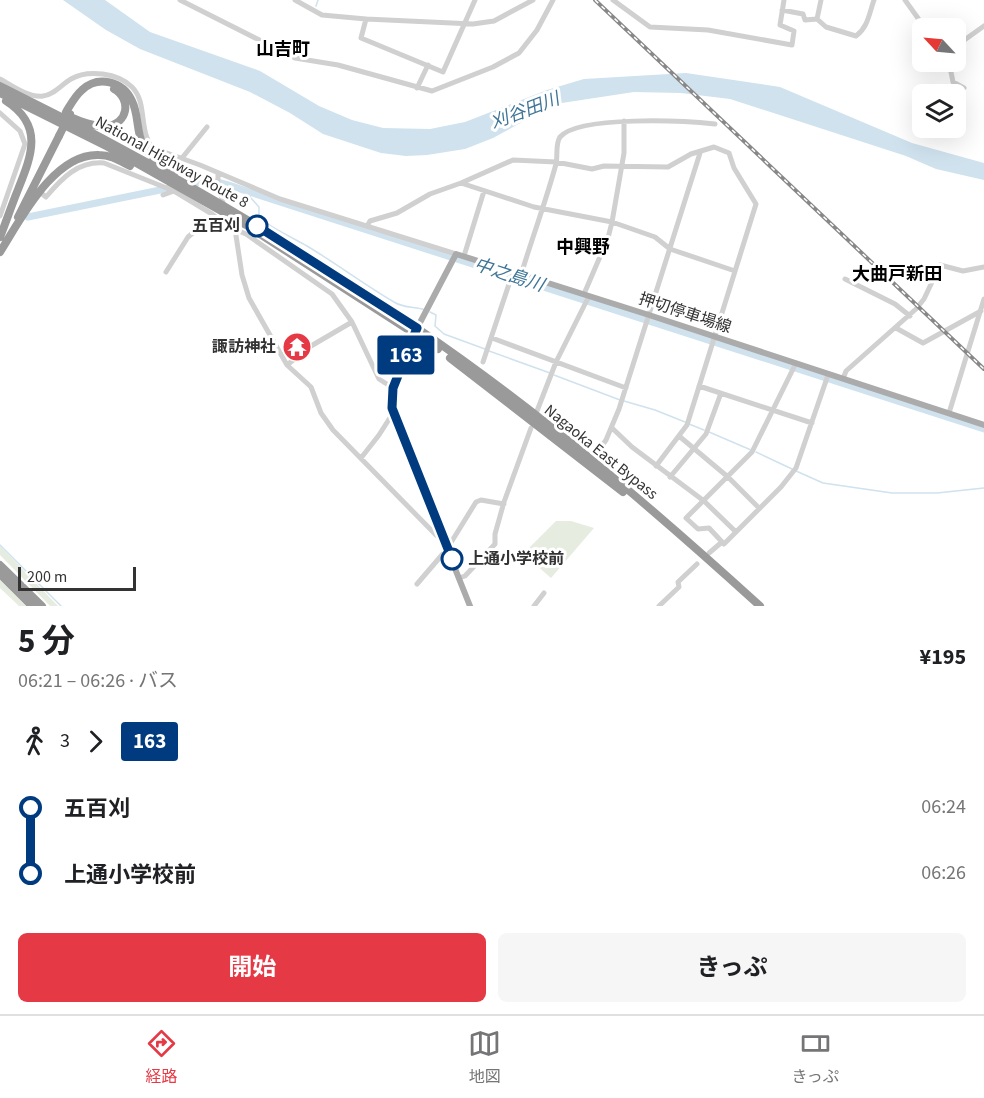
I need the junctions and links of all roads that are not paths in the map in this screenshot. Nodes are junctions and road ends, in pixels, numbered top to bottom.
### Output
1 (180, 0) edge
2 (295, 0) edge
3 (475, 0) edge
4 (533, 0) edge
5 (553, 0) edge
6 (612, 0) edge
7 (784, 0) edge
8 (821, 0) edge
9 (874, 0) edge
10 (905, 0) edge
11 (192, 2) edge
12 (782, 10) junction
13 (918, 18) edge
14 (366, 19) junction
15 (817, 19) junction
16 (465, 23) junction
17 (984, 26) edge
18 (966, 39) edge
19 (428, 65) junction
20 (0, 79) edge
21 (0, 86) edge
22 (417, 88) junction
23 (14, 94) junction
24 (0, 95) edge
25 (0, 113) edge
26 (68, 113) junction
27 (624, 121) junction
28 (715, 124) dead end
29 (207, 127) dead end
30 (57, 135) junction
31 (700, 153) junction
32 (182, 158) junction
33 (556, 162) junction
34 (621, 167) junction
35 (218, 173) junction
36 (177, 183) junction
37 (461, 183) junction
38 (191, 188) junction
39 (484, 190) junction
40 (42, 194) dead end
41 (163, 195) dead end
42 (221, 204) junction
43 (541, 208) junction
44 (0, 216) edge
45 (213, 216) junction
46 (612, 222) junction
47 (0, 223) edge
48 (367, 226) junction
49 (235, 229) junction
50 (0, 238) edge
51 (670, 249) junction
52 (1, 251) edge
53 (284, 254) junction
54 (456, 254) junction
55 (464, 256) junction
56 (984, 267) edge
57 (735, 271) junction
58 (166, 272) dead end
59 (513, 272) junction
60 (521, 274) junction
61 (844, 279) dead end
62 (586, 295) junction
63 (984, 298) edge
64 (983, 310) edge
65 (910, 316) junction
66 (648, 318) junction
67 (352, 322) junction
68 (896, 328) junction
69 (416, 331) junction
70 (714, 336) junction
71 (492, 338) junction
72 (483, 362) dead end
73 (556, 362) junction
74 (796, 363) junction
75 (286, 365) junction
76 (828, 375) junction
77 (843, 380) junction
78 (699, 386) junction
79 (393, 388) junction
80 (626, 388) junction
81 (721, 393) junction
82 (772, 410) junction
83 (537, 411) dead end
84 (393, 413) junction
85 (949, 413) junction
86 (812, 423) junction
87 (984, 425) edge
88 (531, 428) dead end
89 (612, 428) junction
90 (679, 436) junction
91 (694, 449) junction
92 (361, 458) junction
93 (592, 460) junction
94 (656, 466) junction
95 (670, 477) junction
96 (728, 477) junction
97 (704, 501) junction
98 (504, 504) junction
99 (759, 508) junction
100 (736, 532) junction
101 (443, 539) junction
102 (722, 542) junction
103 (447, 549) junction
104 (709, 553) dead end
105 (0, 564) edge
106 (697, 564) dead end
107 (0, 574) edge
108 (459, 578) junction
109 (417, 584) dead end
110 (544, 593) dead end
111 (32, 606) edge
112 (42, 606) edge
113 (470, 606) edge
114 (534, 606) edge
115 (659, 606) edge
116 (752, 606) edge
117 (760, 606) edge

1 - 11 street
2 - 14 street
3 - 16 street
4 - 16 street
5 - 22 street
6 - 12 street
7 - 12 street
8 - 15 street
9 - 15 street
10 - 13 street
11 - 22 street
12 - 15 street
14 - 16 street
14 - 19 street
16 - 19 street
17 - 18 street
19 - 22 street
20 - 32 street
21 - 23 highway, National Highway Route 8
23 - 26 highway
23 - 36 highway, National Highway Route 8
24 - 36 highway, National Highway Route 8
24 - 50 highway
25 - 44 street
26 - 30 highway, bridge
26 - 36 highway
27 - 28 street
27 - 33 street
27 - 34 street
29 - 32 street
30 - 50 highway
30 - 52 highway
31 - 34 street
31 - 51 street
31 - 57 street
32 - 35 street
33 - 34 street
33 - 37 street
33 - 43 street
34 - 46 street
35 - 42 street
35 - 48 street
36 - 38 highway, National Highway Route 8
36 - 40 street
36 - 41 street
36 - 45 street
36 - 52 highway
37 - 39 street
37 - 48 street
38 - 42 highway, National Highway Route 8
38 - 53 highway, National Highway Route 8
39 - 43 street
39 - 55 street
42 - 69 highway, National Highway Route 8
43 - 46 street
43 - 60 street
44 - 47 street
45 - 49 street
45 - 58 street
46 - 51 street
46 - 62 street
48 - 54 street
49 - 53 street
49 - 75 street
51 - 57 street
51 - 66 street
53 - 67 street
53 - 69 highway, National Highway Route 8
54 - 55 main road, 押切停車場線
54 - 69 main road
55 - 59 main road, 押切停車場線
56 - 65 street
57 - 70 street
59 - 60 main road, 押切停車場線
59 - 71 street
60 - 62 main road, 押切停車場線
61 - 65 street
62 - 66 main road, 押切停車場線
62 - 73 street
63 - 64 street
64 - 68 street
64 - 85 street
65 - 68 street
66 - 70 main road, 押切停車場線
66 - 80 street
67 - 75 street
67 - 79 street
68 - 77 street
69 - 79 main road
69 - 93 highway, Nagaoka East Bypass
69 - 116 highway, Nagaoka East Bypass
70 - 74 main road, 押切停車場線
70 - 78 street
71 - 72 street
71 - 73 street
73 - 80 street
73 - 83 street
74 - 76 main road, 押切停車場線
74 - 82 street
75 - 92 street
76 - 77 main road, 押切停車場線
76 - 86 street
77 - 85 main road, 押切停車場線
78 - 81 street
78 - 90 street
79 - 84 main road
80 - 89 street
81 - 82 street
81 - 91 street
82 - 86 street
82 - 96 street
84 - 92 street
84 - 101 main road
85 - 87 main road, 押切停車場線
86 - 99 street
88 - 98 street
89 - 93 street
89 - 94 street
90 - 91 street
90 - 94 street
91 - 95 street
91 - 96 street
92 - 101 street
93 - 117 highway, Nagaoka East Bypass
94 - 95 street
95 - 97 street
96 - 97 street
96 - 99 street
97 - 100 street
97 - 102 street
98 - 103 street
98 - 108 street
99 - 100 street
100 - 102 street
101 - 103 main road
102 - 104 street
103 - 108 main road
103 - 109 street
105 - 112 highway
106 - 115 street
107 - 111 highway
108 - 113 main road
110 - 114 street

